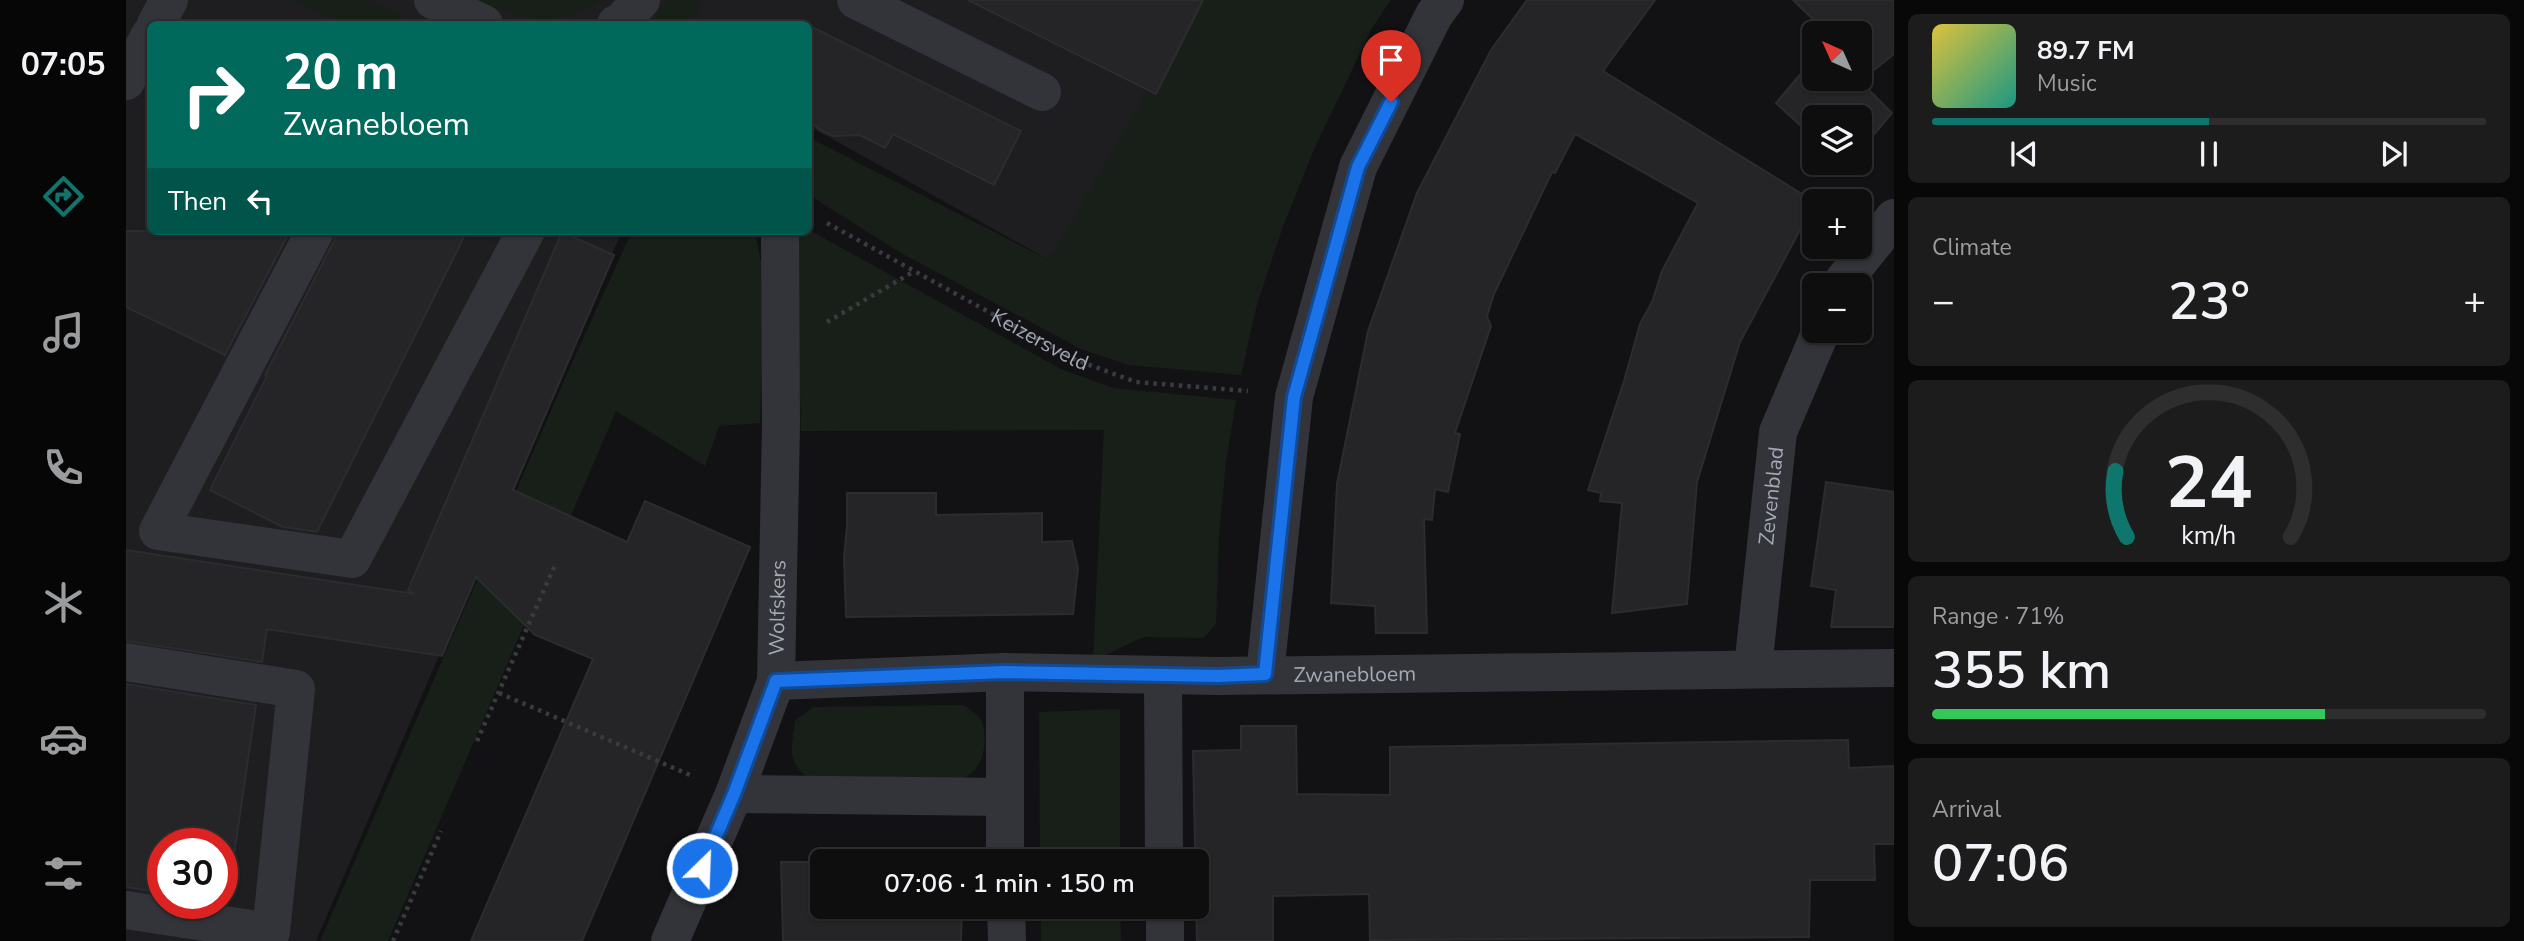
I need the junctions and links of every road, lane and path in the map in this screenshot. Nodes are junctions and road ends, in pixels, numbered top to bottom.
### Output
1 (169, 0) edge
2 (433, 0) edge
3 (640, 0) edge
4 (856, 0) edge
5 (1445, 0) edge
6 (158, 21) edge
7 (478, 21) edge
8 (622, 21) edge
9 (147, 41) edge
10 (126, 81) edge
11 (1042, 92) dead end
12 (1894, 219) edge
13 (820, 220) dead end
14 (313, 235) edge
15 (524, 235) edge
16 (780, 235) edge
17 (914, 271) junction
18 (1850, 273) edge
19 (1816, 343) edge
20 (781, 349) junction
21 (1294, 397) junction
22 (555, 565) dead end
23 (126, 662) edge
24 (1753, 668) junction
25 (1894, 668) edge
26 (1005, 672) junction
27 (1163, 674) junction
28 (1265, 674) junction
29 (776, 681) junction
30 (499, 692) junction
31 (477, 741) dead end
32 (690, 775) dead end
33 (734, 794) junction
34 (1004, 797) junction
35 (441, 831) dead end
36 (1005, 849) edge
37 (1164, 849) edge
38 (126, 910) edge
39 (1006, 919) edge
40 (1165, 919) edge
41 (393, 941) edge
42 (670, 941) edge
43 (1007, 941) edge
44 (1165, 941) edge

1 - 6 street
2 - 7 street
3 - 8 street
4 - 11 street
5 - 21 street
9 - 10 street
12 - 18 street
13 - 17 path, Keizersveld
14 - 15 street
16 - 20 street, Wolfskers
17 - 20 path
17 - 21 path, Keizersveld
19 - 24 street, Zevenblad
20 - 29 street, Wolfskers
21 - 28 street
22 - 30 path
23 - 38 street
24 - 25 street, Zwanebloem
24 - 28 street, Zwanebloem
26 - 27 street, Zwanebloem
26 - 29 street, Zwanebloem
26 - 34 street
27 - 28 street, Zwanebloem
27 - 37 street
29 - 33 street, Wolfskers
30 - 31 path
30 - 32 path
33 - 34 street
33 - 42 street, Wolfskers
34 - 36 street
35 - 41 path
39 - 43 street
40 - 44 street

